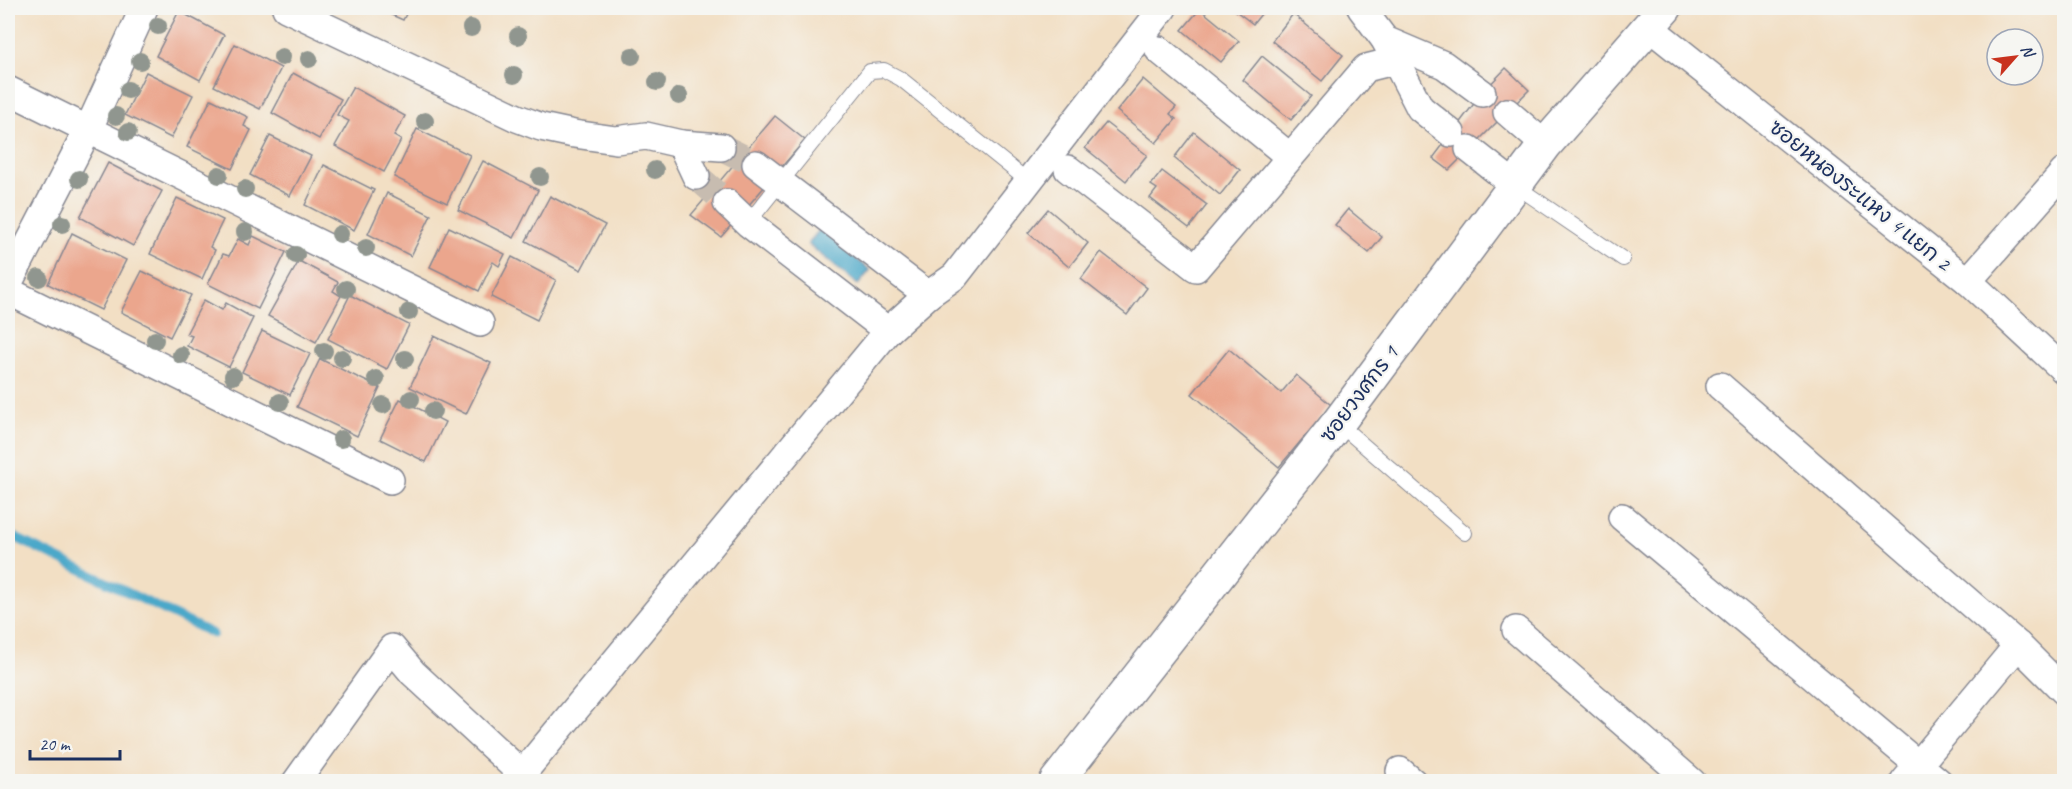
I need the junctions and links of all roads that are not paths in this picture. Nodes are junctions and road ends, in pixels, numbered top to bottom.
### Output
1 (144, 8) edge
2 (285, 8) edge
3 (1163, 8) edge
4 (1361, 8) edge
5 (1657, 17) edge
6 (1160, 50) dead end
7 (1389, 50) junction
8 (8, 90) edge
9 (1482, 93) dead end
10 (1507, 112) dead end
11 (88, 130) junction
12 (681, 144) junction
13 (1545, 145) junction
14 (721, 147) tunnel mouth
15 (1290, 157) junction
16 (756, 164) tunnel mouth
17 (1068, 169) dead end
18 (2064, 172) edge
19 (696, 176) tunnel mouth
20 (781, 182) junction
21 (1029, 182) junction
22 (1516, 186) junction
23 (727, 203) tunnel mouth
24 (748, 223) junction
25 (1623, 259) dead end
26 (1968, 281) junction
27 (8, 284) edge
28 (8, 291) edge
29 (928, 296) junction
30 (480, 323) dead end
31 (888, 331) junction
32 (2064, 370) edge
33 (1720, 386) dead end
34 (1338, 423) junction
35 (390, 480) dead end
36 (1622, 517) dead end
37 (1465, 533) dead end
38 (1516, 630) dead end
39 (2018, 645) junction
40 (2064, 691) edge
41 (1921, 776) edge
42 (520, 778) edge
43 (296, 782) edge
44 (1056, 782) edge
45 (1692, 782) edge

1 - 11 street
2 - 12 street
3 - 21 street
4 - 7 street
5 - 13 street, ซอยวงศกร 1
5 - 26 street, ซอยหนองระแหง 4 แยก 2
6 - 15 street
7 - 9 street
7 - 15 street
7 - 22 street
8 - 11 street
10 - 13 street
11 - 27 street
11 - 30 street
12 - 14 street
12 - 19 street
13 - 22 street, ซอยวงศกร 1
15 - 17 street
16 - 20 street
18 - 26 street
20 - 21 lane
20 - 24 lane
20 - 29 street
21 - 29 street
22 - 25 lane
22 - 34 street, ซอยวงศกร 1
23 - 24 street
24 - 31 street
26 - 32 street, ซอยหนองระแหง 4 แยก 2
28 - 35 street
29 - 31 street
31 - 42 street
33 - 39 street
34 - 37 lane
34 - 44 street, ซอยวงศกร 1
36 - 41 street
38 - 45 street
39 - 40 street
39 - 41 street
42 - 43 street

